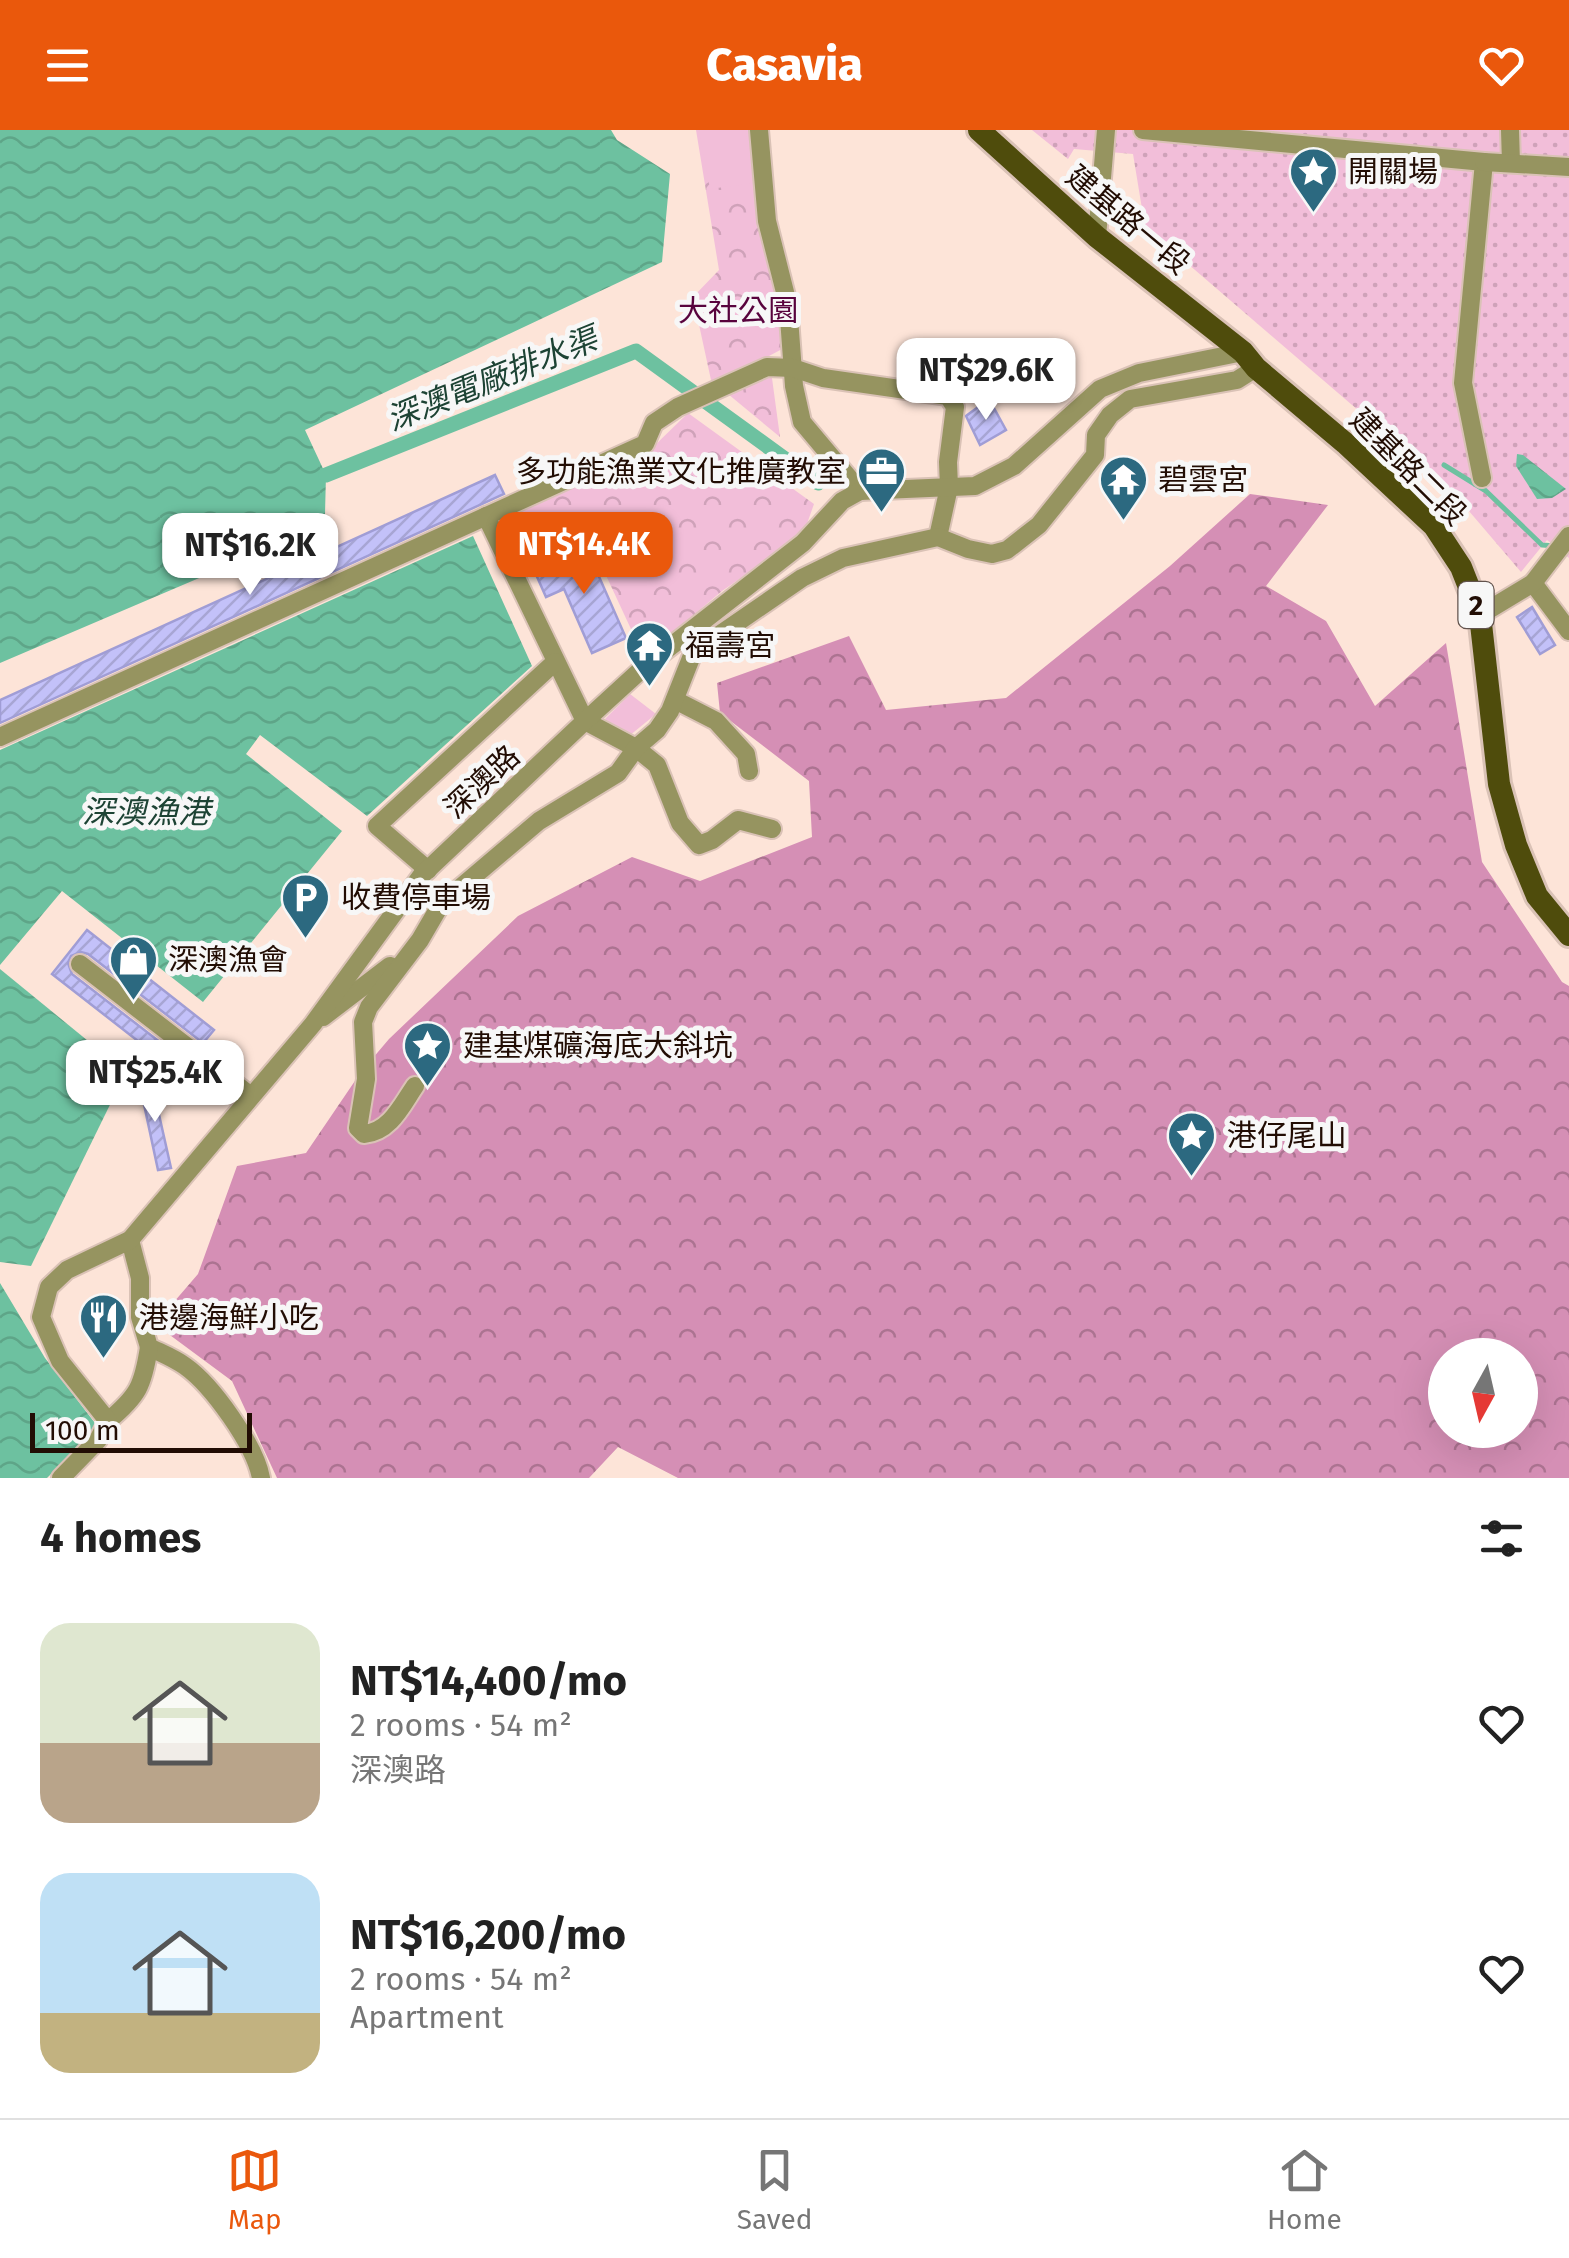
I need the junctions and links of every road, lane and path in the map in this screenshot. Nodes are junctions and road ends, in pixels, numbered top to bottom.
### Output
1 (759, 130) edge
2 (979, 130) edge
3 (1106, 130) edge
4 (1143, 130) edge
5 (1510, 130) edge
6 (1484, 162) junction
7 (1511, 164) junction
8 (1569, 166) edge
9 (1097, 237) junction
10 (1249, 360) junction
11 (793, 368) junction
12 (1067, 415) junction
13 (1096, 435) junction
14 (1482, 478) dead end
15 (949, 487) junction
16 (860, 491) junction
17 (486, 516) junction
18 (938, 537) junction
19 (1569, 537) edge
20 (1532, 582) junction
21 (1480, 615) junction
22 (1569, 631) edge
23 (555, 662) junction
24 (674, 700) junction
25 (585, 721) junction
26 (0, 737) edge
27 (636, 748) junction
28 (749, 771) dead end
29 (772, 830) dead end
30 (428, 870) junction
31 (1569, 935) edge
32 (411, 951) junction
33 (80, 964) dead end
34 (313, 1024) junction
35 (415, 1086) dead end
36 (250, 1096) junction
37 (130, 1240) junction
38 (149, 1347) junction
39 (108, 1421) junction
40 (62, 1478) edge
41 (261, 1478) edge

1 - 11 street
2 - 9 main road, 建基路一段 / 2
3 - 9 street
4 - 6 street
5 - 7 street
6 - 7 street
6 - 14 street
7 - 8 street
9 - 10 main road, 建基路一段 / 2
10 - 12 street
10 - 13 street
10 - 21 main road, 建基路二段 / 2
11 - 15 street
11 - 16 street
11 - 17 street
12 - 13 street
12 - 15 street
13 - 18 street
15 - 16 street
15 - 18 street
16 - 25 street, 深澳路
17 - 23 street
17 - 26 street
18 - 24 street
19 - 20 street
20 - 21 street
20 - 22 street
21 - 31 main road, 建基路二段 / 2
23 - 25 street
23 - 30 street
24 - 27 street
24 - 28 street
25 - 27 street
25 - 30 street, 深澳路
27 - 29 street
27 - 32 street
30 - 34 street, 深澳路
32 - 34 street
32 - 35 street
33 - 36 street
34 - 36 street, 深澳路
36 - 37 street, 深澳路
37 - 38 street
37 - 39 street, 深澳路
38 - 39 street
38 - 41 street
39 - 40 street

